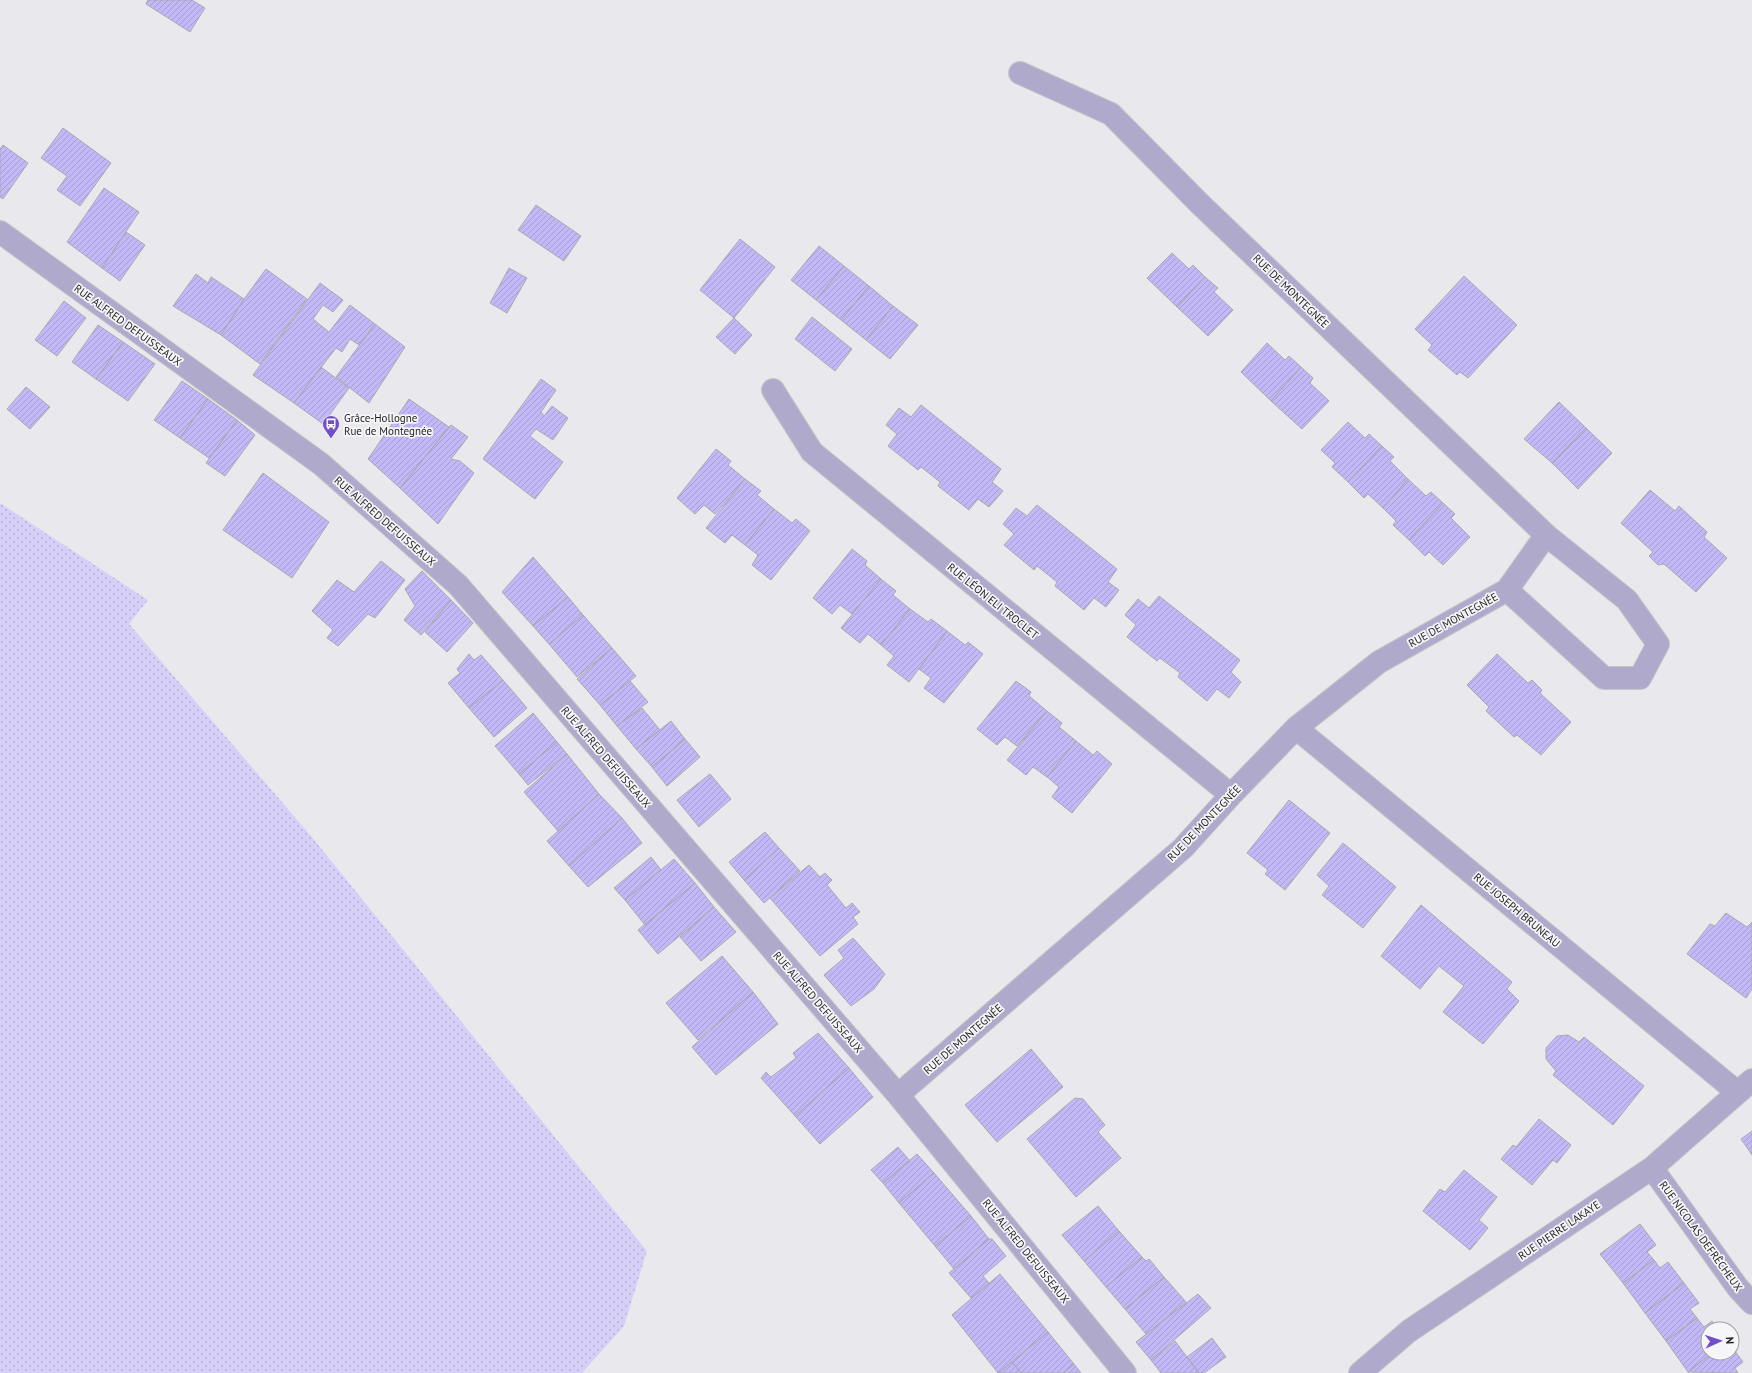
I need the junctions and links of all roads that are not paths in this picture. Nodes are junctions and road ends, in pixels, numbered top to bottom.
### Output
1 (1020, 73) dead end
2 (0, 232) edge
3 (773, 390) dead end
4 (1546, 535) junction
5 (1507, 590) junction
6 (1296, 728) junction
7 (1231, 795) junction
8 (1744, 1086) edge
9 (898, 1095) junction
10 (1652, 1168) junction
11 (1752, 1303) edge
12 (1126, 1373) edge
13 (1360, 1373) edge

1 - 4 street, RUE DE MONTEGNÉE
2 - 9 street, RUE ALFRED DEFUISSEAUX
3 - 7 street, RUE LÉON ELI TROCLET
4 - 5 street, RUE DE MONTEGNÉE
4 - 5 street, RUE DE MONTEGNÉE
5 - 6 street, RUE DE MONTEGNÉE
6 - 7 street, RUE DE MONTEGNÉE
6 - 8 street, RUE JOSEPH BRUNEAU
7 - 9 street, RUE DE MONTEGNÉE
8 - 10 street, RUE PIERRE LAKAYE
9 - 12 street, RUE ALFRED DEFUISSEAUX
10 - 11 street, RUE NICOLAS DEFRÊCHEUX
10 - 13 street, RUE PIERRE LAKAYE

